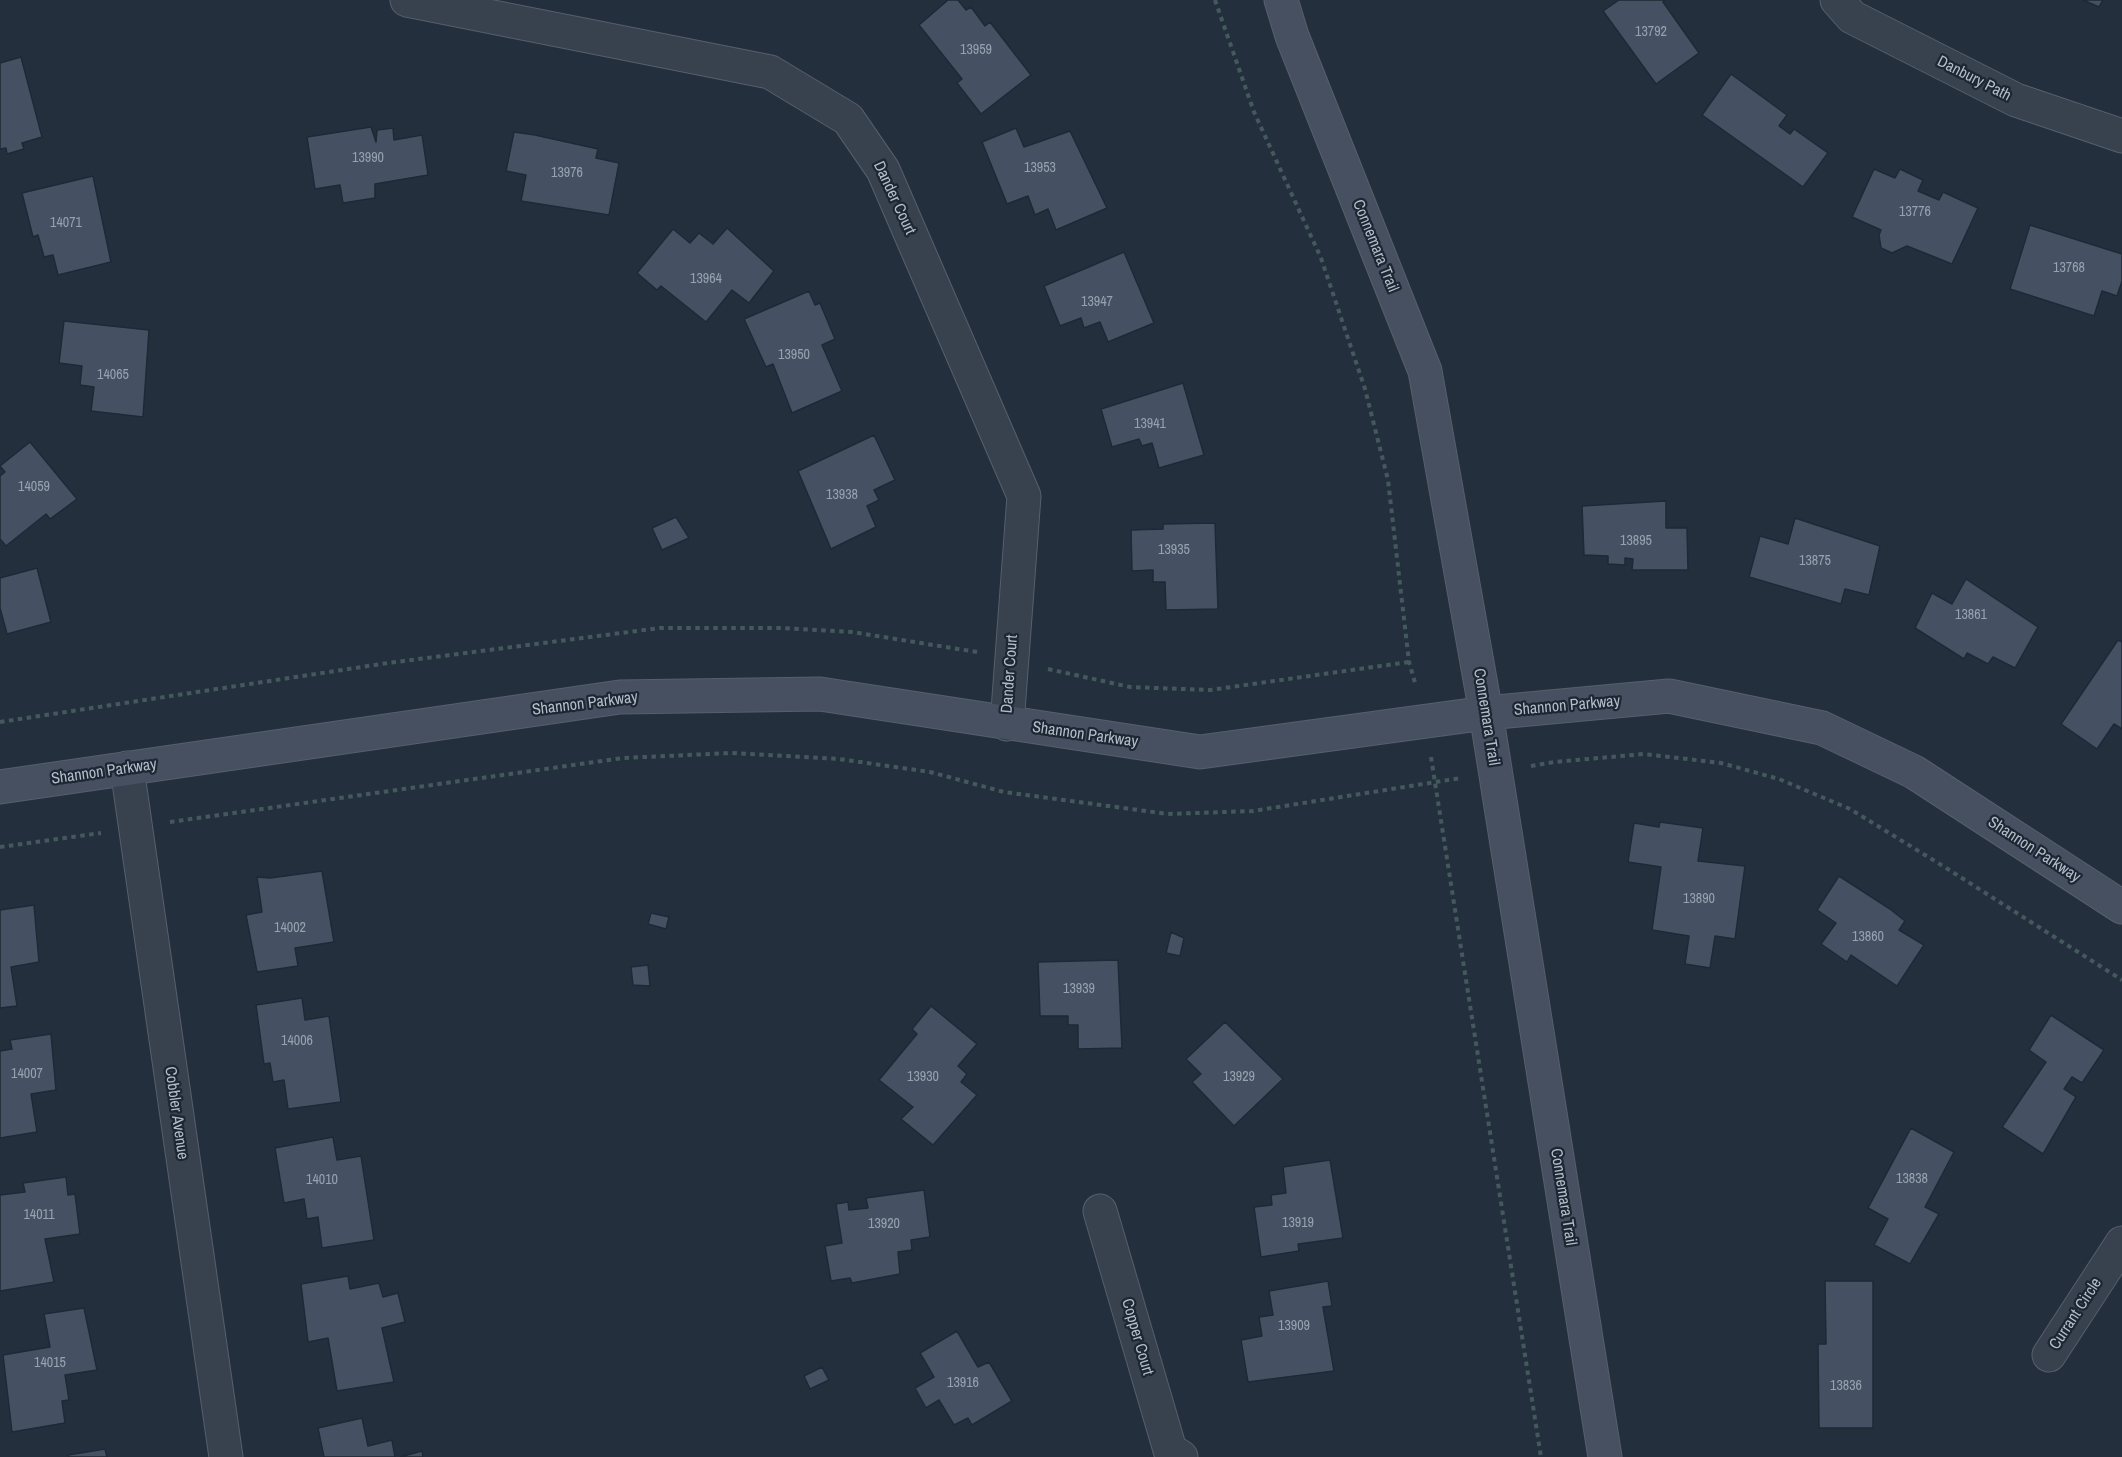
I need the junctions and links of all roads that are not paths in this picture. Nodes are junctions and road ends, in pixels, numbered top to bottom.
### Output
1 (407, 0) edge
2 (1281, 0) edge
3 (1837, 0) edge
4 (2122, 136) edge
5 (1486, 713) junction
6 (1007, 724) junction
7 (127, 768) junction
8 (0, 787) edge
9 (2122, 907) edge
10 (1100, 1211) dead end
11 (2122, 1243) edge
12 (2049, 1355) dead end
13 (1601, 1456) edge
14 (226, 1457) edge
15 (1181, 1457) edge

1 - 6 street, Dander Court
2 - 5 street, Connemara Trail
3 - 4 street, Danbury Path
5 - 6 street, Shannon Parkway
5 - 9 street, Shannon Parkway
5 - 13 street, Connemara Trail
6 - 7 street, Shannon Parkway
7 - 8 street, Shannon Parkway
7 - 14 street, Cobbler Avenue
10 - 15 street, Copper Court
11 - 12 street, Currant Circle

